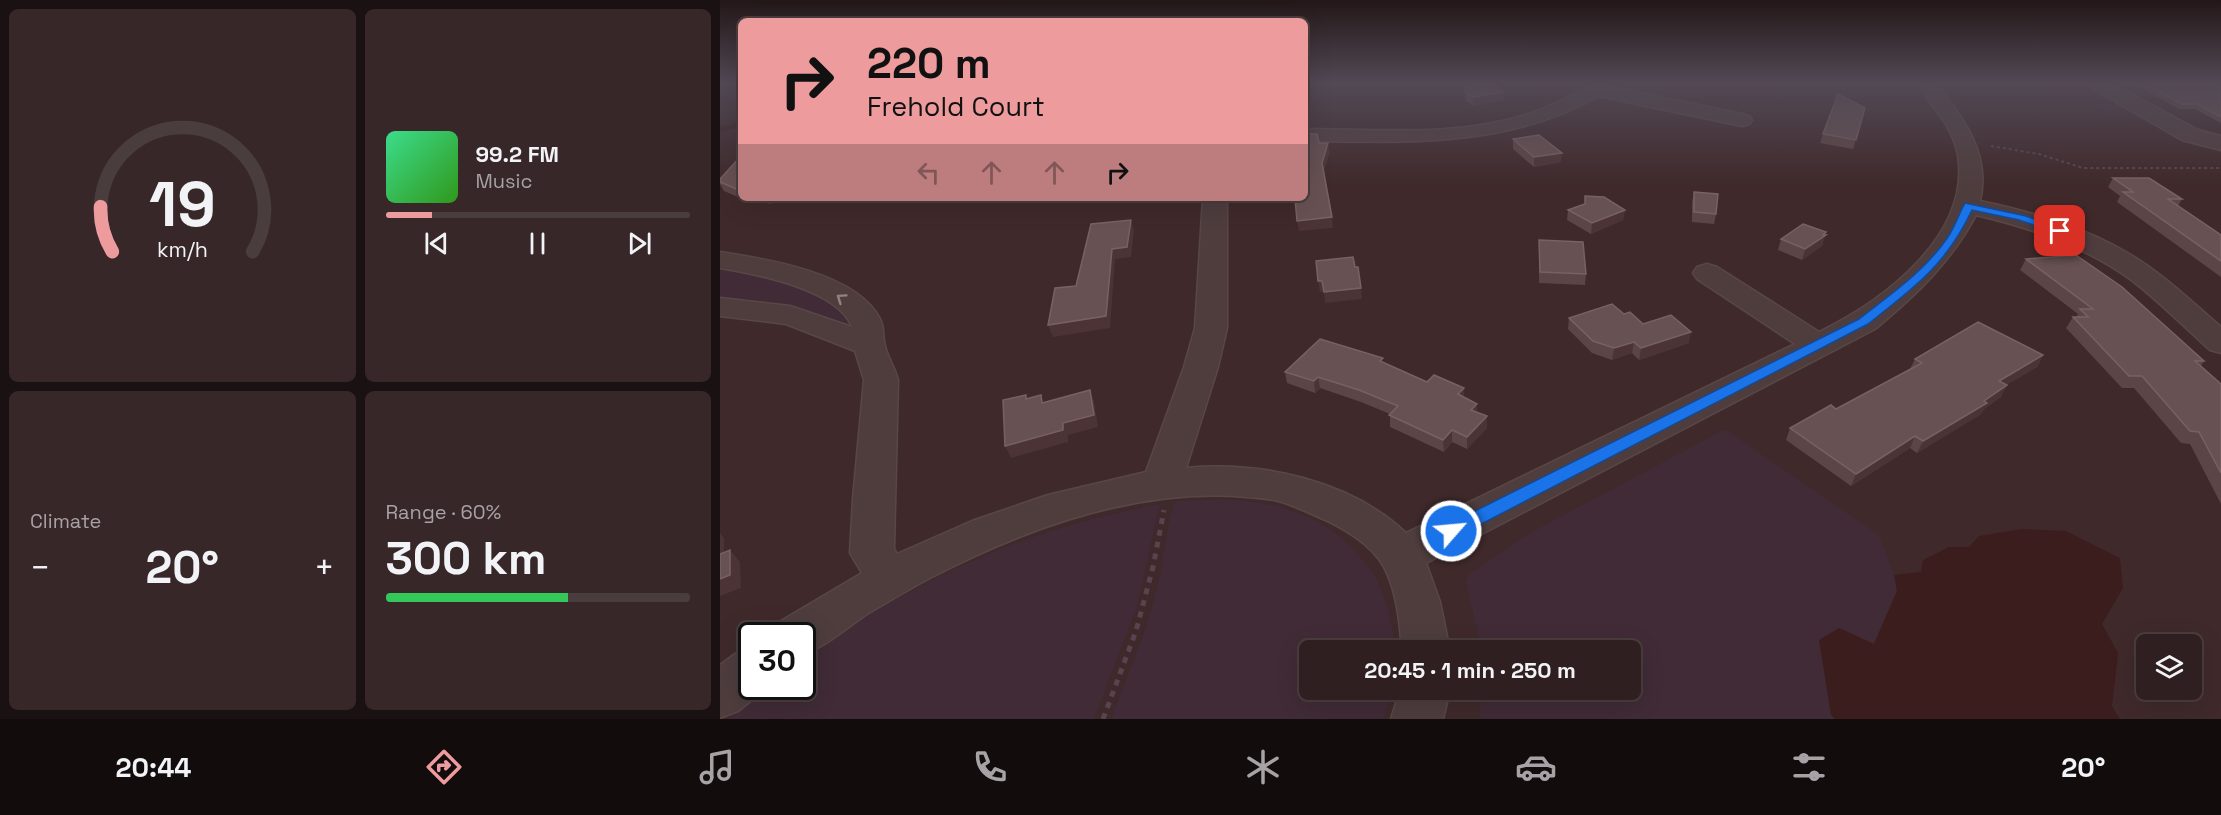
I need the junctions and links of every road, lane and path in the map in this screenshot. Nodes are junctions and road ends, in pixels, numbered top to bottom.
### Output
1 (1536, 118) edge
2 (1731, 118) edge
3 (1953, 118) edge
4 (2159, 118) edge
5 (1742, 120) dead end
6 (1308, 135) edge
7 (2221, 143) edge
8 (1982, 145) dead end
9 (2221, 168) edge
10 (1215, 201) edge
11 (1969, 206) junction
12 (720, 260) edge
13 (1707, 273) dead end
14 (720, 307) edge
15 (2221, 344) edge
16 (868, 345) junction
17 (1818, 345) junction
18 (1164, 493) junction
19 (1400, 556) junction
20 (890, 579) junction
21 (816, 625) edge
22 (1425, 640) edge
23 (738, 680) edge
24 (720, 694) edge
25 (1422, 700) edge
26 (1103, 719) edge
27 (1417, 719) edge

1 - 6 street
2 - 5 street
3 - 11 street
4 - 7 street
8 - 9 path
10 - 18 street
11 - 15 street
11 - 17 street
16 -> 12 street
13 - 17 street
14 - 16 street
16 - 20 street
17 - 19 street
18 - 19 street
18 - 20 street
18 - 26 path
19 - 22 street
20 - 21 street
23 - 24 street
25 - 27 street

